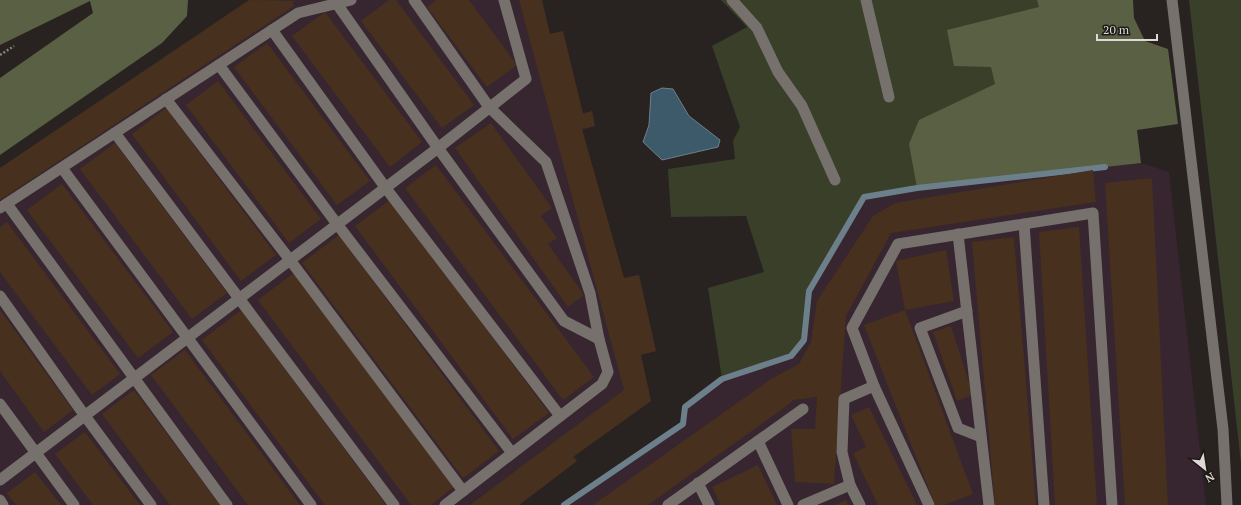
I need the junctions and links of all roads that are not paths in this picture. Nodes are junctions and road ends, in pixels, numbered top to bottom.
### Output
1 (351, 0) edge
2 (414, 0) edge
3 (504, 0) edge
4 (732, 0) edge
5 (866, 0) edge
6 (1172, 0) edge
7 (336, 4) junction
8 (272, 30) junction
9 (219, 65) junction
10 (889, 97) dead end
11 (166, 99) junction
12 (489, 107) junction
13 (115, 133) junction
14 (438, 148) junction
15 (62, 168) junction
16 (835, 180) dead end
17 (385, 187) junction
18 (3, 206) edge
19 (337, 224) junction
20 (1024, 224) junction
21 (958, 234) junction
22 (290, 260) junction
23 (0, 296) edge
24 (240, 298) junction
25 (967, 311) junction
26 (187, 338) junction
27 (599, 339) junction
28 (135, 378) junction
29 (874, 386) junction
30 (0, 404) edge
31 (803, 409) dead end
32 (85, 416) junction
33 (560, 416) junction
34 (981, 437) junction
35 (758, 441) junction
36 (512, 453) junction
37 (35, 454) junction
38 (0, 480) edge
39 (698, 483) junction
40 (850, 485) junction
41 (463, 491) junction
42 (0, 500) edge
43 (3, 505) edge
44 (74, 505) edge
45 (151, 505) edge
46 (227, 505) edge
47 (311, 505) edge
48 (394, 505) edge
49 (445, 505) edge
50 (668, 505) edge
51 (709, 505) edge
52 (788, 505) edge
53 (803, 505) edge
54 (860, 505) edge
55 (929, 505) edge
56 (989, 505) edge
57 (1044, 505) edge
58 (1112, 505) edge
59 (1228, 505) edge

1 - 7 lane
2 - 12 lane
3 - 12 lane
4 - 16 lane
5 - 10 lane
6 - 59 lane
7 - 8 lane
7 - 14 lane
8 - 9 lane
8 - 17 lane
9 - 11 lane
9 - 19 lane
11 - 13 lane
11 - 22 lane
12 - 14 lane
12 - 27 lane
13 - 15 lane
13 - 24 lane
14 - 17 lane
14 - 27 lane
15 - 18 lane
15 - 26 lane
17 - 19 lane
17 - 33 lane
18 - 28 lane
19 - 22 lane
19 - 36 lane
20 - 21 lane
20 - 57 lane
20 - 58 lane
21 - 25 lane
21 - 29 lane
22 - 24 lane
22 - 41 lane
23 - 32 lane
24 - 26 lane
24 - 48 lane
25 - 34 lane
25 - 34 lane
26 - 28 lane
26 - 47 lane
27 - 33 lane
28 - 32 lane
28 - 46 lane
29 - 40 lane
29 - 55 lane
30 - 37 lane
31 - 35 lane
32 - 37 lane
32 - 45 lane
33 - 36 lane
34 - 56 lane
35 - 39 lane
35 - 52 lane
36 - 41 lane
37 - 38 lane
37 - 44 lane
39 - 50 lane
39 - 51 lane
40 - 53 lane
40 - 54 lane
41 - 49 lane
42 - 43 lane

